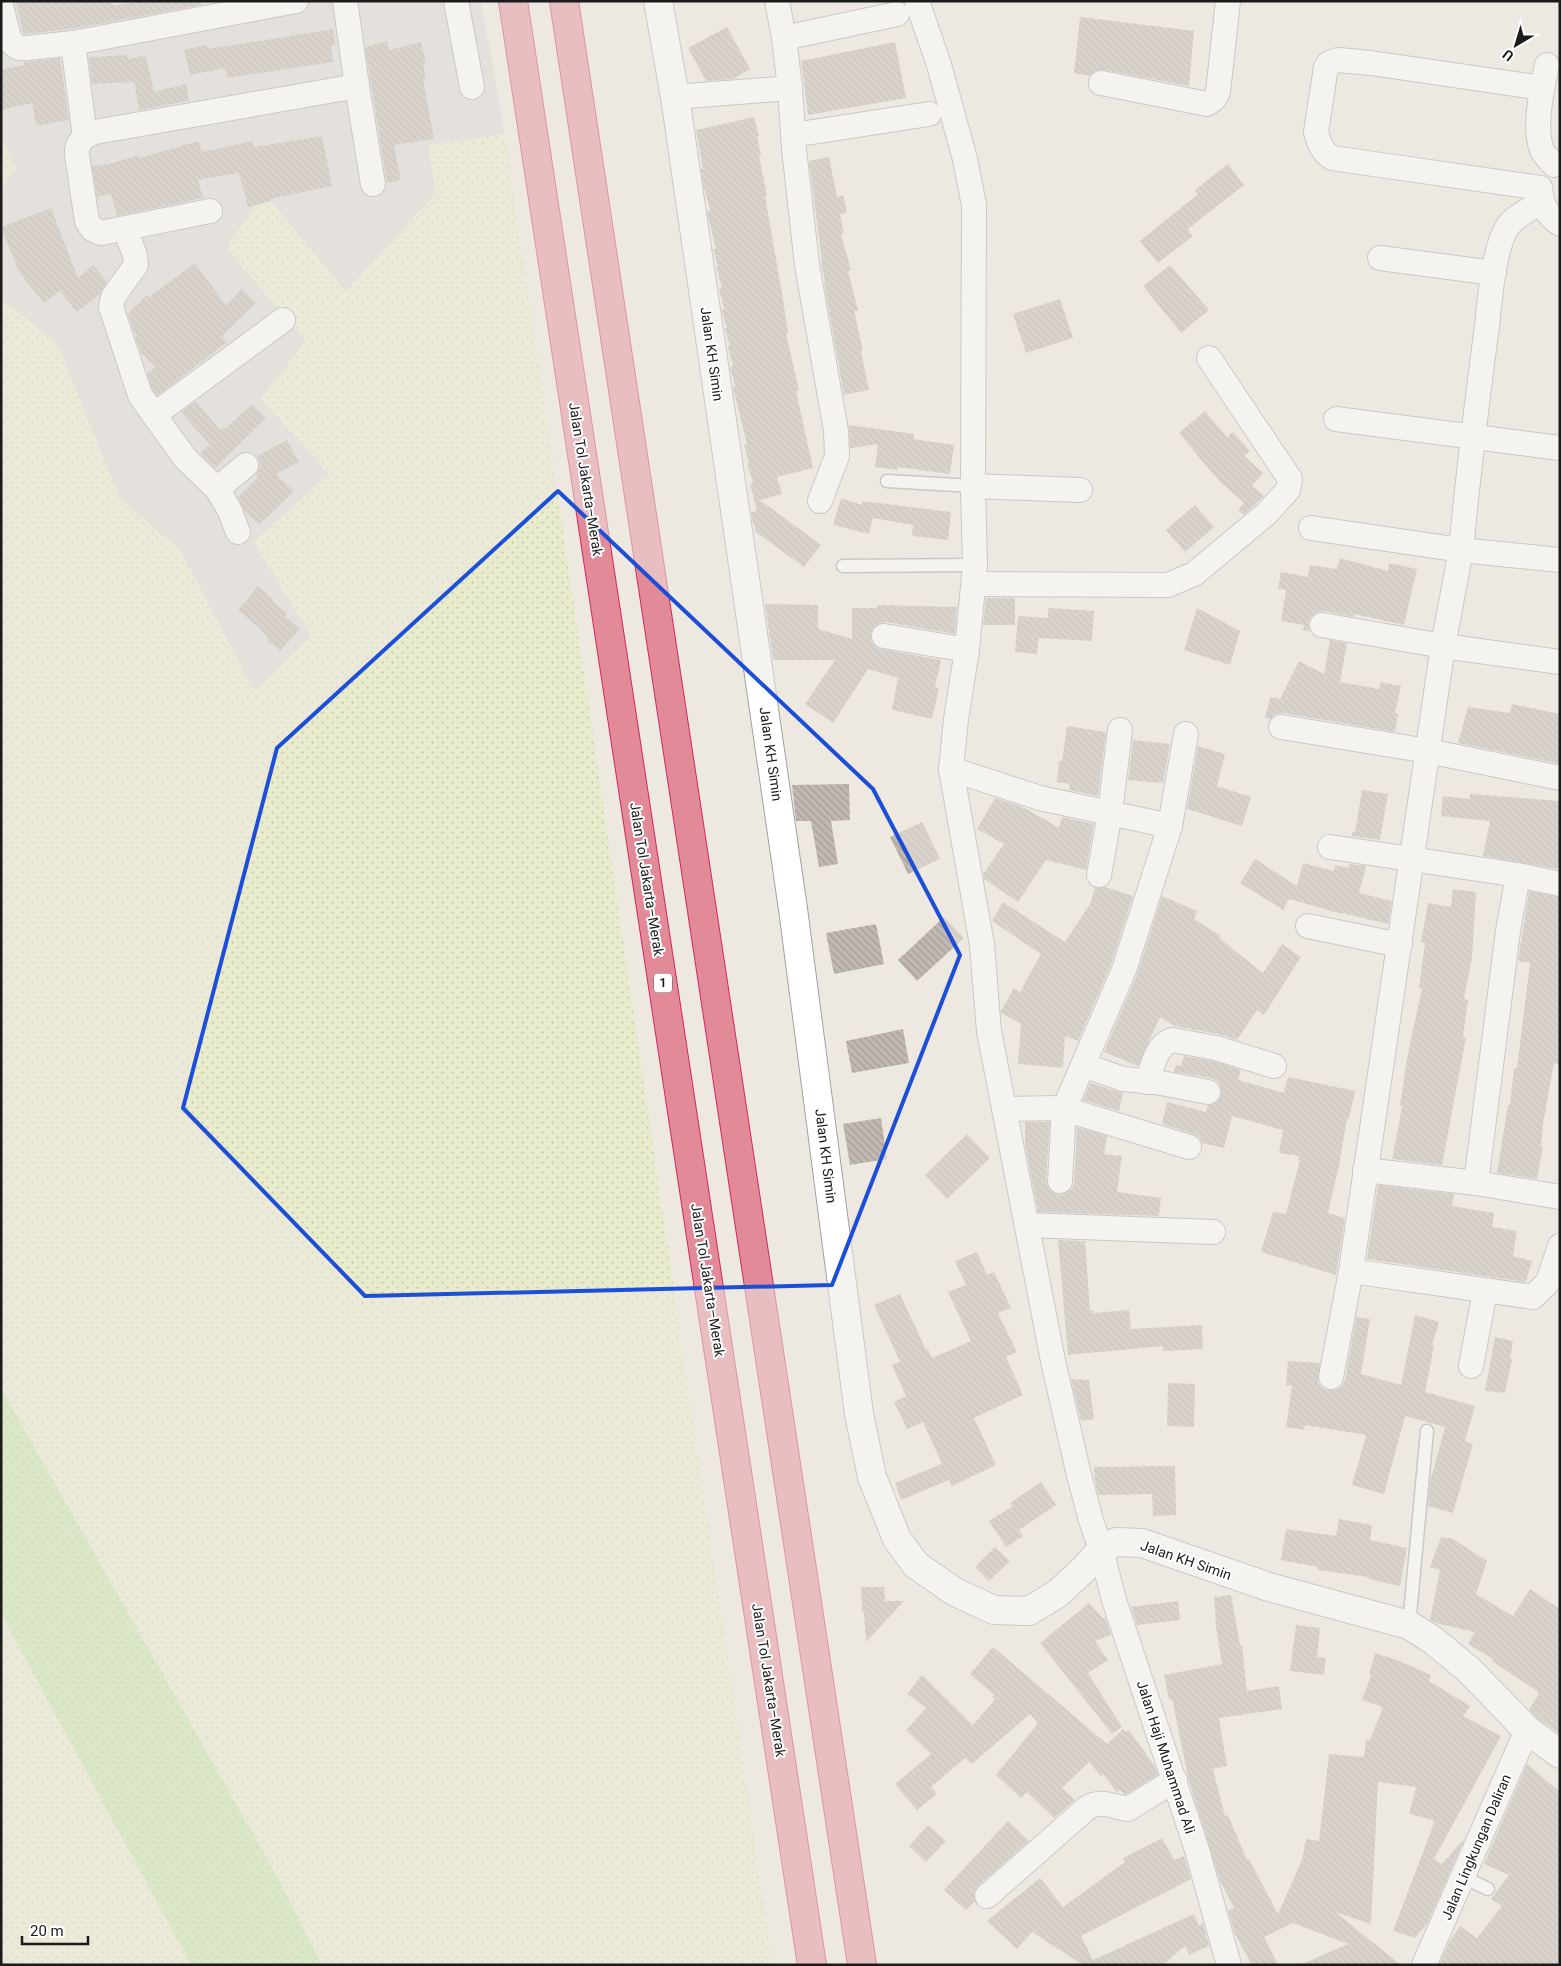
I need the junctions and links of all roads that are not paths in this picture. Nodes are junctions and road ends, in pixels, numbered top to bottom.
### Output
1 (296, 1) edge
2 (346, 1) edge
3 (456, 1) edge
4 (513, 1) edge
5 (564, 1) edge
6 (658, 1) edge
7 (777, 1) edge
8 (917, 1) edge
9 (1228, 1) edge
10 (1, 6) edge
11 (896, 14) dead end
12 (784, 38) junction
13 (73, 43) junction
14 (1101, 83) dead end
15 (357, 86) junction
16 (472, 87) dead end
17 (790, 88) junction
18 (675, 97) junction
19 (930, 114) dead end
20 (794, 135) junction
21 (85, 137) junction
22 (1557, 163) edge
23 (373, 184) dead end
24 (1541, 195) junction
25 (210, 212) dead end
26 (1560, 224) edge
27 (125, 229) junction
28 (1380, 258) dead end
29 (1494, 272) junction
30 (283, 320) dead end
31 (1209, 358) dead end
32 (154, 415) junction
33 (1336, 419) dead end
34 (1472, 438) junction
35 (1560, 448) edge
36 (246, 465) dead end
37 (887, 481) dead end
38 (973, 486) junction
39 (217, 489) junction
40 (1080, 490) dead end
41 (820, 501) dead end
42 (1311, 528) dead end
43 (238, 532) dead end
44 (1461, 550) junction
45 (1560, 560) edge
46 (843, 566) dead end
47 (974, 574) junction
48 (1322, 625) dead end
49 (884, 636) dead end
50 (1443, 646) junction
51 (967, 650) junction
52 (1560, 662) edge
53 (1281, 727) dead end
54 (1120, 730) dead end
55 (1186, 734) dead end
56 (1428, 752) junction
57 (951, 769) junction
58 (1560, 778) edge
59 (1110, 812) junction
60 (1170, 826) junction
61 (1330, 847) dead end
62 (1411, 860) junction
63 (1099, 876) dead end
64 (1518, 876) junction
65 (1560, 884) edge
66 (1308, 926) dead end
67 (1400, 946) junction
68 (1083, 1065) junction
69 (1274, 1066) dead end
70 (1147, 1082) junction
71 (1208, 1092) dead end
72 (1004, 1109) junction
73 (1064, 1110) junction
74 (1189, 1147) dead end
75 (1365, 1170) junction
76 (1060, 1181) dead end
77 (1476, 1183) junction
78 (1560, 1197) edge
79 (1028, 1225) junction
80 (1213, 1232) dead end
81 (1560, 1246) edge
82 (1351, 1271) junction
83 (1485, 1291) junction
84 (1471, 1366) dead end
85 (1331, 1377) dead end
86 (1427, 1431) dead end
87 (1101, 1550) junction
88 (1409, 1625) junction
89 (1527, 1730) junction
90 (1560, 1754) edge
91 (1175, 1780) junction
92 (1463, 1877) junction
93 (1488, 1889) dead end
94 (987, 1896) dead end
95 (812, 1965) edge
96 (862, 1965) edge
97 (1229, 1965) edge
98 (1424, 1965) edge

1 - 13 street
2 - 15 street
3 - 16 street
4 - 95 highway, Jalan Tol Jakarta–Merak / 1
5 - 96 highway
6 - 18 street, Jalan KH Simin
7 - 12 street
8 - 38 street, Jalan Haji Muhammad Ali
9 - 14 street
10 - 13 street
11 - 12 street
12 - 17 street
13 - 21 street
15 - 21 street
15 - 23 street
17 - 18 street
17 - 20 street
18 - 87 street, Jalan KH Simin
19 - 20 street
20 - 41 street
21 - 27 street
22 - 24 street
22 - 24 street
24 - 26 street
24 - 29 street
25 - 27 street
27 - 32 street
28 - 29 street
29 - 34 street
30 - 32 street
31 - 47 street
32 - 39 street
33 - 34 street
34 - 35 street
34 - 44 street
36 - 39 street
37 - 38 lane
38 - 40 street
38 - 47 street, Jalan Haji Muhammad Ali
39 - 43 street
42 - 44 street
44 - 45 street
44 - 50 street
46 - 47 lane
47 - 51 street, Jalan Haji Muhammad Ali
48 - 50 street
49 - 51 street
50 - 52 street
50 - 56 street
51 - 57 street, Jalan Haji Muhammad Ali
53 - 56 street
54 - 59 street
55 - 60 street
56 - 58 street
56 - 62 street
57 - 59 street
57 - 72 street, Jalan Haji Muhammad Ali
59 - 60 street
59 - 63 street
60 - 68 street
61 - 62 street
62 - 64 street
62 - 67 street
64 - 65 street
64 - 77 street
66 - 67 street
67 - 75 street
68 - 70 street
68 - 73 street
69 - 70 street
70 - 71 street
72 - 73 street
72 - 79 street, Jalan Haji Muhammad Ali
73 - 74 street
73 - 76 street
75 - 77 street
75 - 82 street
77 - 78 street
79 - 80 street
79 - 87 street, Jalan Haji Muhammad Ali
81 - 83 street
82 - 83 street
82 - 85 street
83 - 84 street
86 - 88 lane
87 - 88 street, Jalan KH Simin
87 - 91 street, Jalan Haji Muhammad Ali
88 - 89 street, Jalan KH Simin
89 - 90 street, Jalan KH Simin
89 - 92 street, Jalan Lingkungan Daliran
91 - 94 street
91 - 97 street, Jalan Haji Muhammad Ali
92 - 93 lane
92 - 98 street, Jalan Lingkungan Daliran

